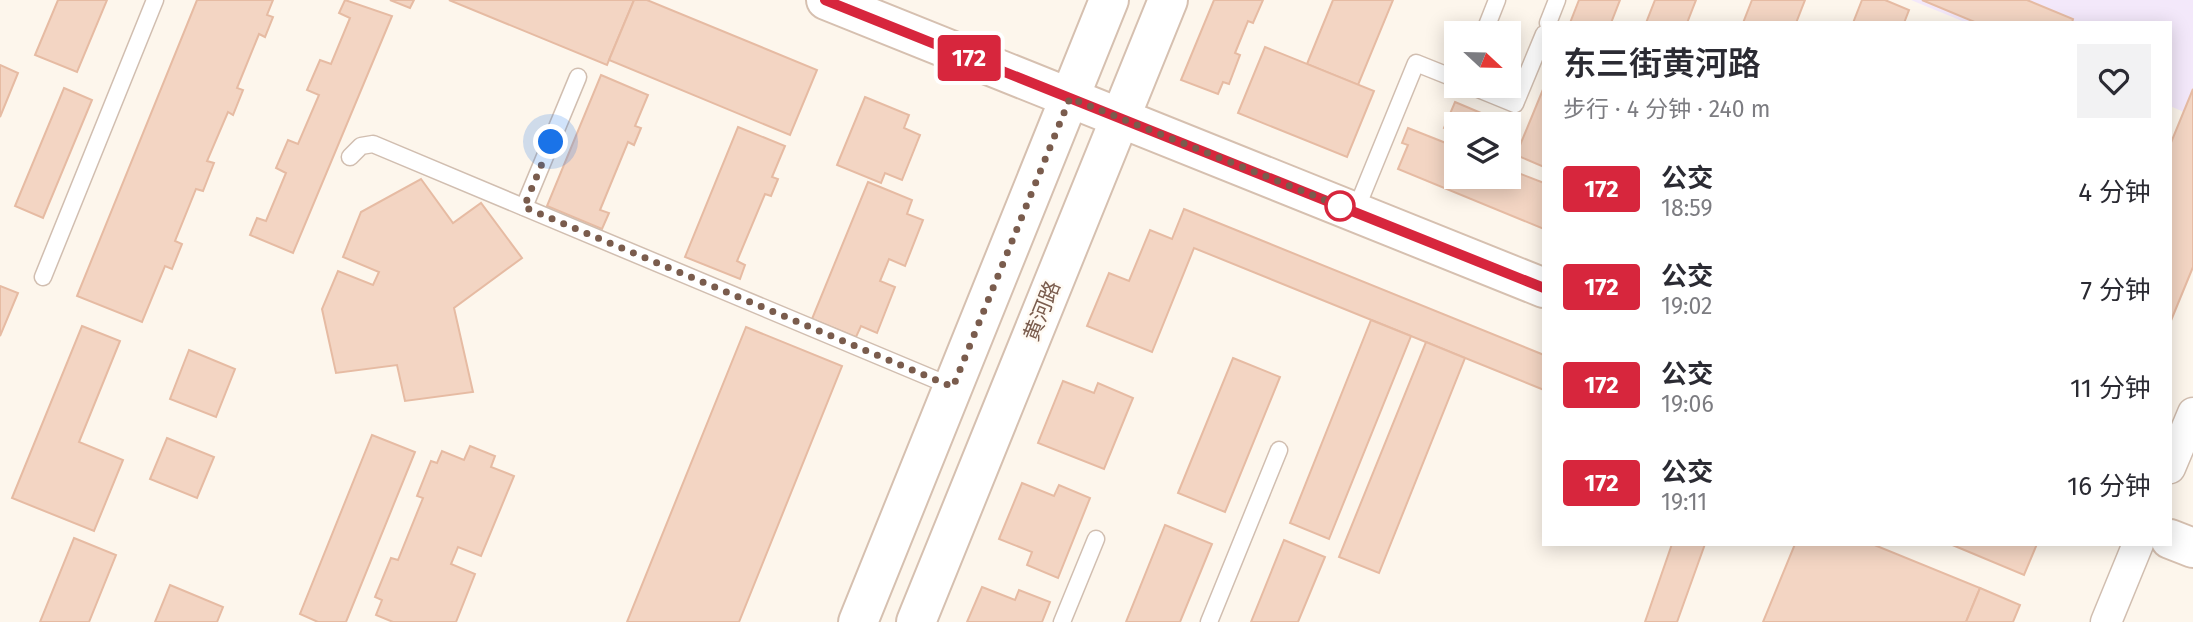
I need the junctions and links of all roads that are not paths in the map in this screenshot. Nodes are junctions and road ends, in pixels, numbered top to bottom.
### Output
1 (155, 0) edge
2 (825, 0) edge
3 (1109, 0) edge
4 (1168, 0) edge
5 (1497, 0) edge
6 (1558, 0) edge
7 (1489, 21) edge
8 (1549, 21) edge
9 (1542, 39) edge
10 (1444, 74) edge
11 (579, 77) dead end
12 (1521, 90) edge
13 (1070, 98) junction
14 (1500, 98) edge
15 (1517, 98) edge
16 (1120, 118) junction
17 (350, 157) dead end
18 (524, 207) junction
19 (1354, 212) junction
20 (43, 277) dead end
21 (1542, 287) edge
22 (953, 387) junction
23 (2193, 413) edge
24 (1279, 450) dead end
25 (2172, 463) edge
26 (1096, 538) dead end
27 (2172, 540) edge
28 (2137, 546) edge
29 (2193, 548) edge
30 (858, 622) edge
31 (916, 622) edge
32 (1062, 622) edge
33 (1209, 622) edge
34 (2106, 622) edge

1 - 20 lane
2 - 13 main road
3 - 13 main road
4 - 16 main road, 黄河路
5 - 7 lane
6 - 8 lane
9 - 12 lane
10 - 19 lane
11 - 18 lane
13 - 16 main road
13 - 22 main road
14 - 15 lane
16 - 19 main road
16 - 31 main road, 黄河路
17 - 18 lane
18 - 22 lane
19 - 21 main road
22 - 30 main road
23 - 25 street
24 - 33 lane
26 - 32 lane
27 - 29 main road
28 - 34 street

